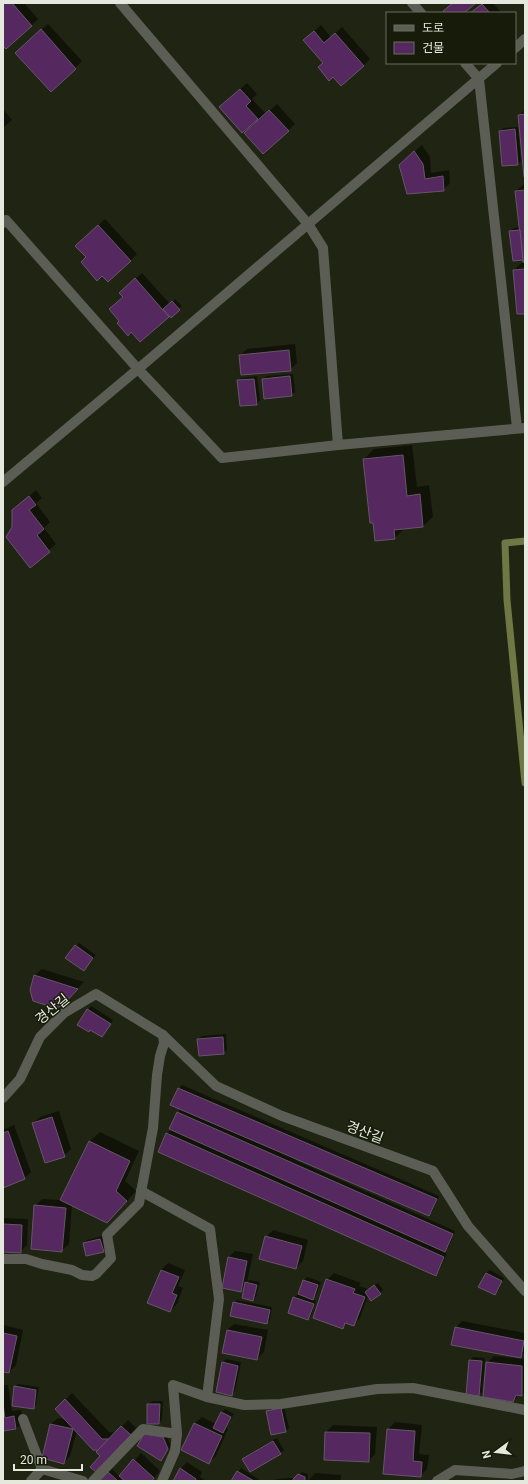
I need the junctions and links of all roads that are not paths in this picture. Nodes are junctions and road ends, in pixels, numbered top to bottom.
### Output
1 (120, 3) edge
2 (412, 3) edge
3 (420, 12) edge
4 (525, 39) edge
5 (516, 47) edge
6 (466, 64) edge
7 (496, 64) edge
8 (479, 79) junction
9 (4, 220) edge
10 (308, 224) junction
11 (138, 369) junction
12 (521, 428) edge
13 (338, 445) junction
14 (3, 482) edge
15 (163, 1035) junction
16 (3, 1098) edge
17 (142, 1191) junction
18 (3, 1259) edge
19 (525, 1291) edge
20 (207, 1397) junction
21 (525, 1410) edge
22 (23, 1419) dead end
23 (176, 1434) junction
24 (42, 1469) junction
25 (525, 1471) edge
26 (30, 1481) edge
27 (83, 1481) edge
28 (93, 1481) edge
29 (162, 1481) edge
30 (437, 1481) edge

1 - 10 street
2 - 3 street
4 - 5 street
6 - 8 street
7 - 8 street
8 - 10 street
8 - 12 street
9 - 11 street
10 - 11 street
10 - 13 street
11 - 13 street
11 - 14 street
12 - 13 street
15 - 16 street, 경산길
15 - 17 street
15 - 19 street, 경산길
17 - 18 street
17 - 20 street
20 - 21 street
20 - 23 street
22 - 24 street
23 - 28 street
23 - 29 street
24 - 26 street
24 - 27 street
25 - 30 street

